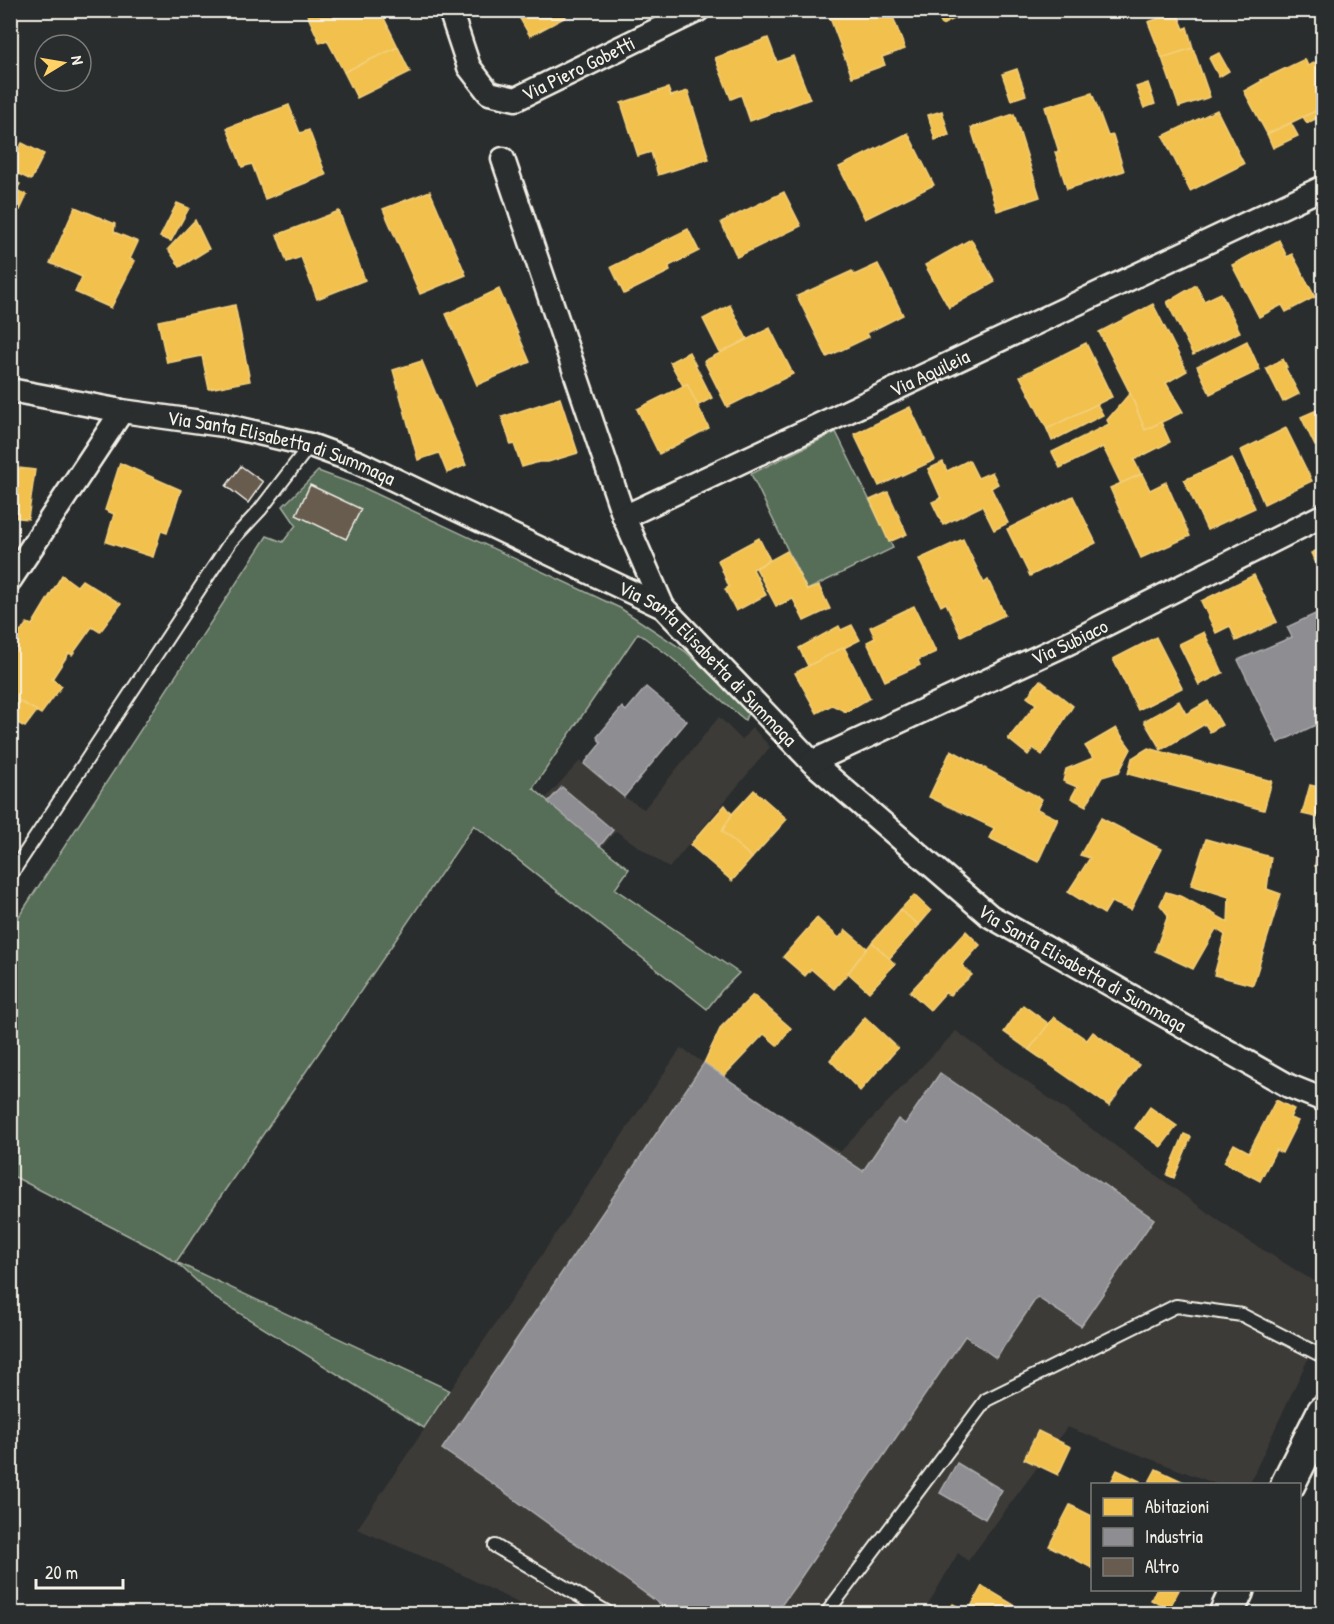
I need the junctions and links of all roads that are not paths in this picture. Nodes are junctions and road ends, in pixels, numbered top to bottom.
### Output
1 (450, 10) edge
2 (698, 10) edge
3 (503, 159) dead end
4 (1323, 187) edge
5 (10, 390) edge
6 (122, 411) junction
7 (310, 445) junction
8 (1323, 515) edge
9 (624, 517) junction
10 (10, 580) edge
11 (663, 607) junction
12 (812, 762) junction
13 (10, 876) edge
14 (1323, 1100) edge
15 (1323, 1357) edge
16 (1323, 1412) edge
17 (1289, 1483) edge
18 (495, 1546) dead end
19 (1237, 1591) edge
20 (610, 1614) edge
21 (826, 1614) edge
22 (1226, 1614) edge

1 - 2 street, Via Piero Gobetti
3 - 9 street
4 - 9 street, Via Aquileia
5 - 6 street, Via Santa Elisabetta di Summaga
6 - 7 street, Via Santa Elisabetta di Summaga
6 - 10 street
7 - 11 street, Via Santa Elisabetta di Summaga
7 - 13 lane
8 - 12 street, Via Subiaco
9 - 11 street
11 - 12 street, Via Santa Elisabetta di Summaga
12 - 14 street, Via Santa Elisabetta di Summaga
15 - 21 lane
16 - 17 street
18 - 20 lane
19 - 22 street

